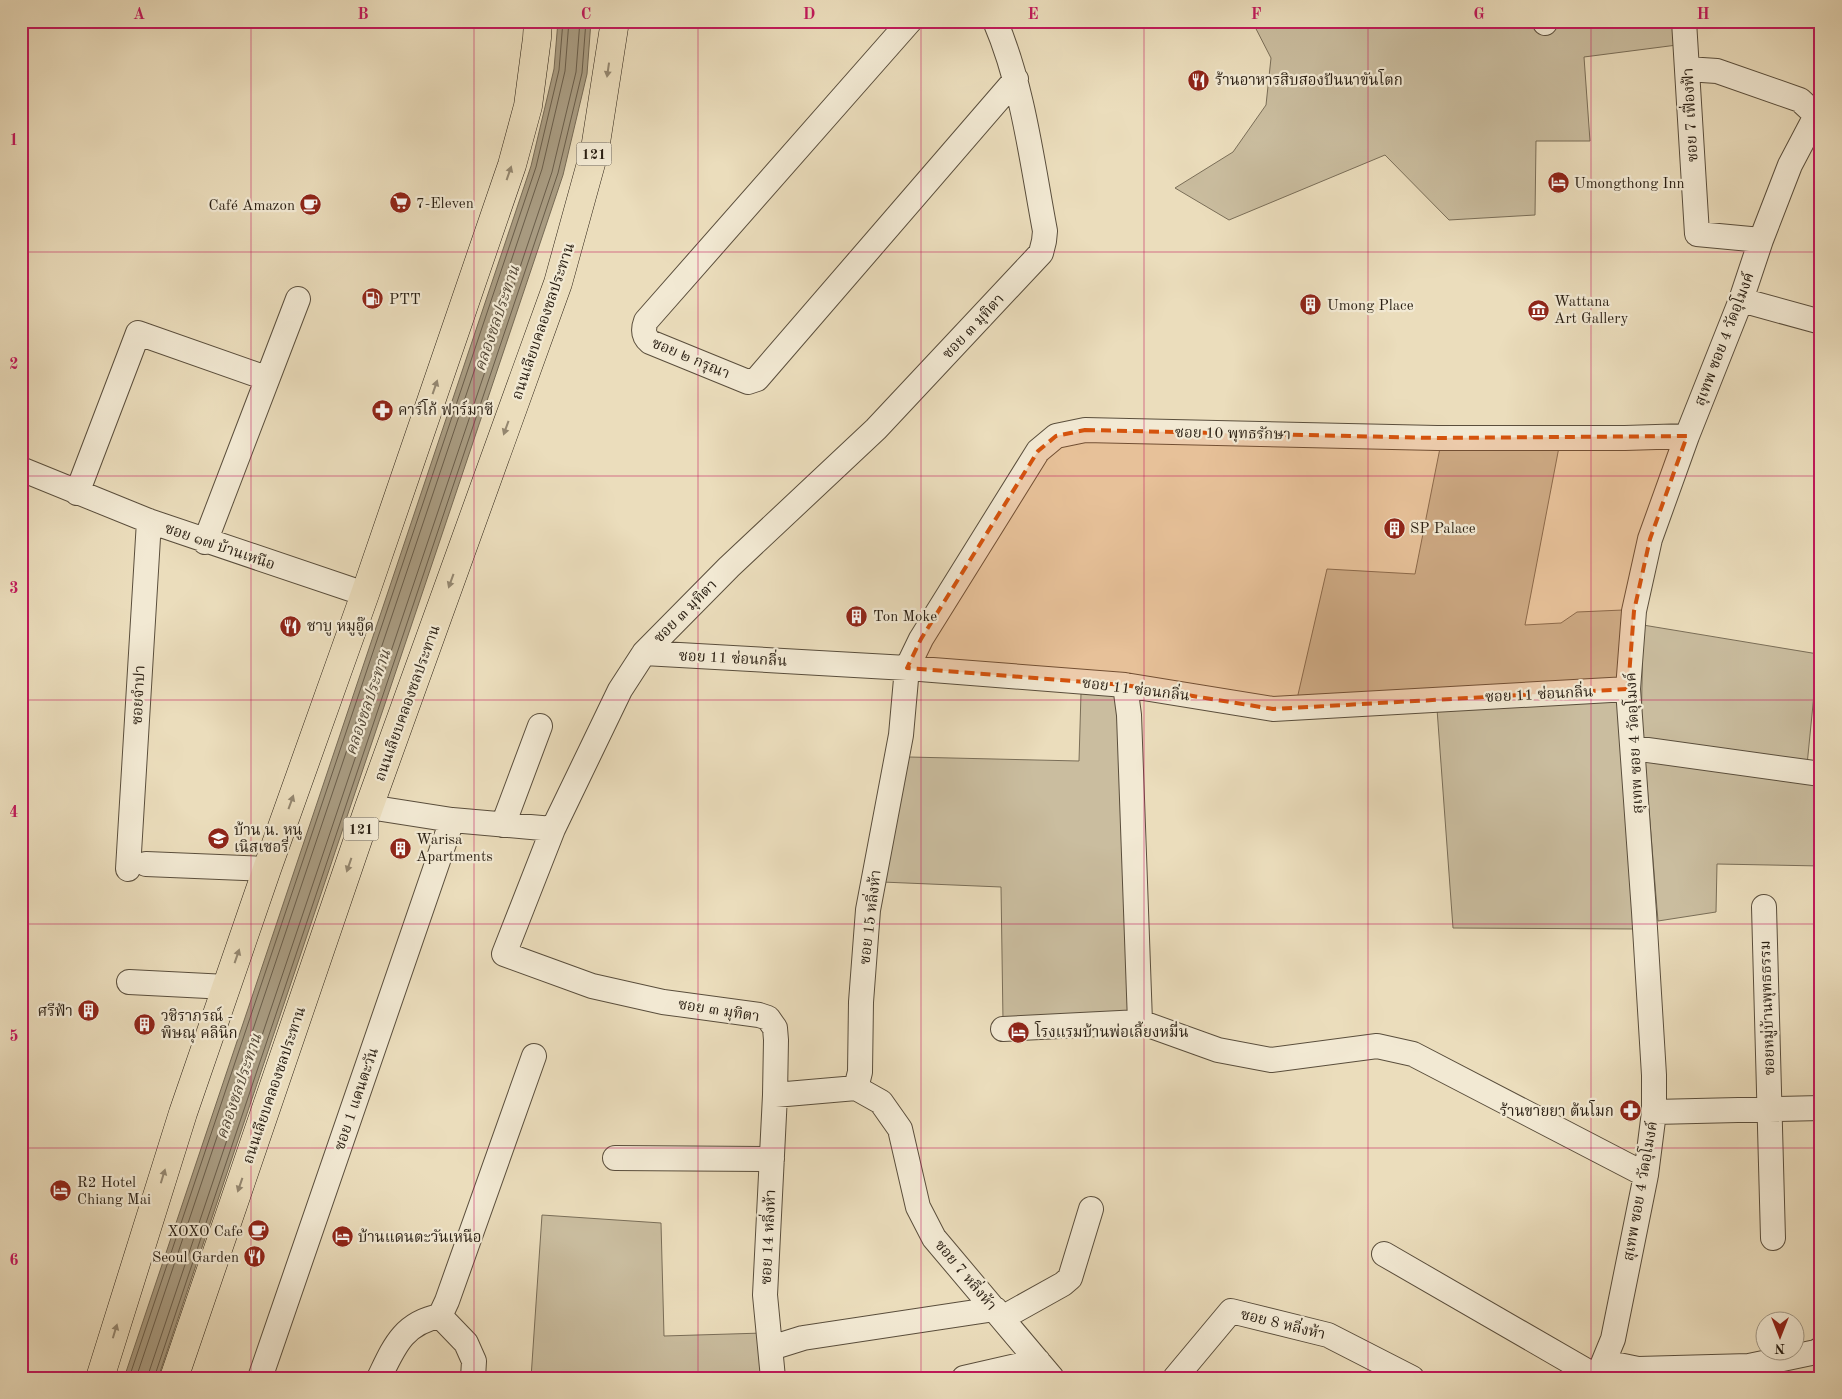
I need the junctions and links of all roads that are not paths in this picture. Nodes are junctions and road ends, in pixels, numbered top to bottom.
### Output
1 (538, 21) edge
2 (614, 21) edge
3 (910, 21) edge
4 (995, 21) edge
5 (1684, 21) edge
6 (1687, 68) junction
7 (1016, 80) junction
8 (1819, 110) edge
9 (1761, 240) junction
10 (298, 299) dead end
11 (1741, 300) junction
12 (1821, 322) edge
13 (266, 378) junction
14 (1687, 436) junction
15 (21, 469) edge
16 (77, 492) junction
17 (148, 522) junction
18 (205, 542) junction
19 (365, 594) junction
20 (644, 653) junction
21 (907, 668) junction
22 (1125, 685) junction
23 (1628, 689) junction
24 (540, 726) dead end
25 (1633, 748) junction
26 (1821, 774) edge
27 (369, 807) junction
28 (452, 820) junction
29 (503, 825) junction
30 (553, 829) junction
31 (267, 869) junction
32 (1764, 908) dead end
33 (129, 982) dead end
34 (227, 986) junction
35 (1140, 1022) junction
36 (1003, 1029) dead end
37 (534, 1056) dead end
38 (856, 1088) junction
39 (775, 1095) junction
40 (1821, 1108) edge
41 (1770, 1109) junction
42 (1654, 1112) junction
43 (615, 1158) dead end
44 (772, 1159) junction
45 (1646, 1175) junction
46 (1091, 1209) dead end
47 (1773, 1238) dead end
48 (1384, 1254) dead end
49 (998, 1313) junction
50 (440, 1316) junction
51 (770, 1348) junction
52 (1821, 1349) edge
53 (1045, 1369) edge
54 (1600, 1372) edge
55 (100, 1378) edge
56 (174, 1378) edge
57 (260, 1378) edge
58 (379, 1378) edge
59 (473, 1378) edge
60 (773, 1378) edge
61 (964, 1378) edge
62 (1176, 1378) edge
63 (1412, 1378) edge

19 -> 1 main road
2 -> 27 main road, ถนนเลียบคลองชลประทาน / 121
3 - 7 street, ซอย ๒ กรุณา
4 - 7 street, ซอย ๓ มุทิตา
5 - 6 street, ซอย 7 เฟื่องฟ้า
6 - 8 street
6 - 9 street, ซอย 7 เฟื่องฟ้า
7 - 20 street, ซอย ๓ มุทิตา
8 - 9 street, สุเทพ ซอย 4 วัดอุโมงค์
9 - 11 street, สุเทพ ซอย 4 วัดอุโมงค์
10 - 13 street
11 - 12 street
11 - 14 street, สุเทพ ซอย 4 วัดอุโมงค์
13 - 16 street
13 - 18 street
14 - 21 street, ซอย 10 พุทธรักษา
14 - 23 street, สุเทพ ซอย 4 วัดอุโมงค์
15 - 16 street, ซอย ๑๗ บ้านเหนือ
16 - 17 street, ซอย ๑๗ บ้านเหนือ
17 - 18 street, ซอย ๑๗ บ้านเหนือ
17 - 31 street, ซอยจำปา
18 - 19 street, ซอย ๑๗ บ้านเหนือ
31 -> 19 main road
20 - 21 street, ซอย 11 ซ่อนกลิ่น
20 - 30 street, ซอย ๓ มุทิตา
21 - 22 street, ซอย 11 ซ่อนกลิ่น
21 - 38 street, ซอย 15 หลิ่งห้า
22 - 23 street, ซอย 11 ซ่อนกลิ่น
22 - 35 street
23 - 25 street, สุเทพ ซอย 4 วัดอุโมงค์
24 - 29 street
25 - 26 street
25 - 42 street, สุเทพ ซอย 4 วัดอุโมงค์
27 - 28 street
27 -> 56 main road, ถนนเลียบคลองชลประทาน / 121
28 - 29 street
28 - 57 street, ซอย 1 แดนตะวัน
29 - 30 street
30 - 39 street, ซอย ๓ มุทิตา
34 -> 31 main road
32 - 41 street, ซอยหมู่บ้านพุทธธรรม
33 - 34 street
55 -> 34 main road
35 - 36 street
35 - 45 street
37 - 50 street
38 - 39 street
38 - 49 street, ซอย 7 หลิ่งห้า
39 - 44 street, ซอย 14 หลิ่งห้า
40 - 41 street
41 - 42 street
41 - 47 street, ซอยหมู่บ้านพุทธธรรม
42 - 45 street, สุเทพ ซอย 4 วัดอุโมงค์
43 - 44 street
44 - 51 street, ซอย 14 หลิ่งห้า
45 - 54 street, สุเทพ ซอย 4 วัดอุโมงค์
46 - 49 street
48 - 54 street
49 - 51 street
49 - 53 street, ซอย 7 หลิ่งห้า
50 - 58 street
50 - 59 street
51 - 60 street, ซอย 14 หลิ่งห้า
52 - 54 street
53 - 61 street
62 - 63 street, ซอย 8 หลิ่งห้า

